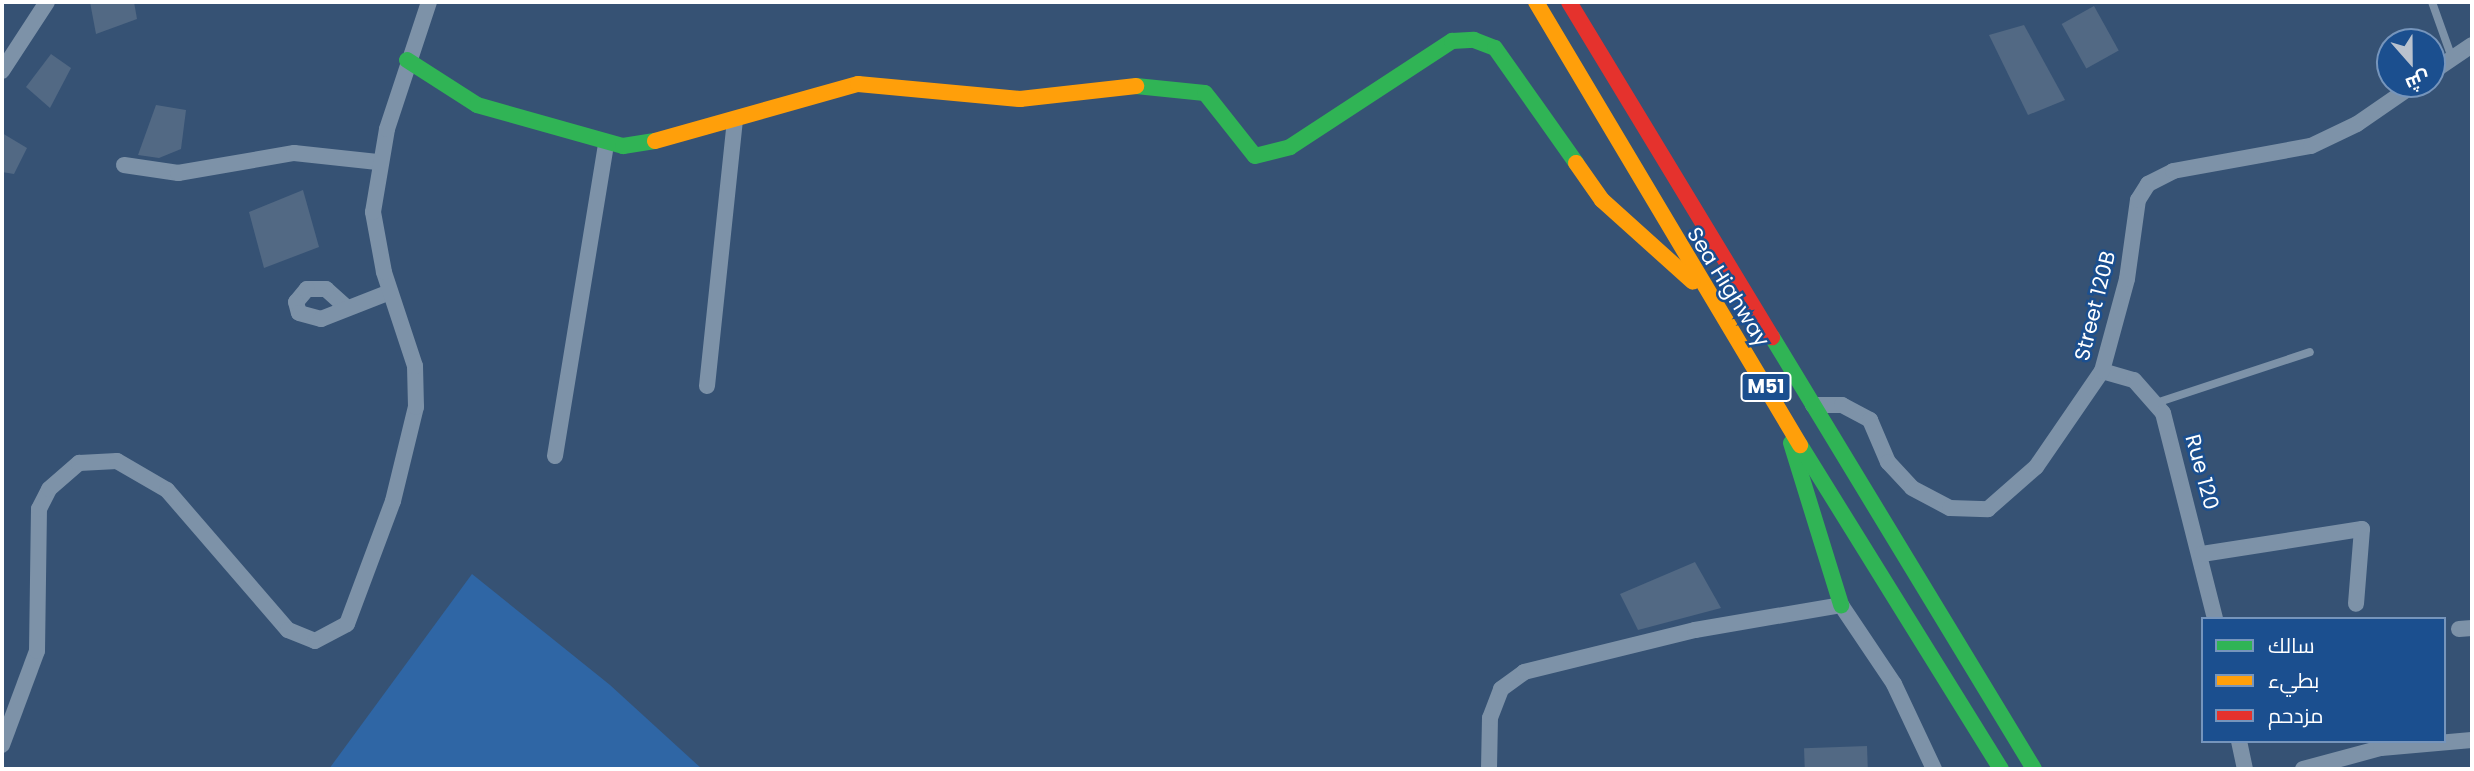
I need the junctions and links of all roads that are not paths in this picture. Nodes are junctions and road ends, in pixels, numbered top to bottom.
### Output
1 (47, 2) edge
2 (429, 2) edge
3 (1536, 2) edge
4 (1569, 2) edge
5 (2432, 2) edge
6 (2472, 45) edge
7 (2452, 58) junction
8 (407, 60) junction
9 (2446, 62) edge
10 (2, 71) edge
11 (2395, 98) edge
12 (735, 120) junction
13 (606, 144) junction
14 (378, 162) junction
15 (124, 165) dead end
16 (390, 292) junction
17 (1707, 295) junction
18 (346, 307) dead end
19 (2310, 352) dead end
20 (2102, 371) junction
21 (707, 386) dead end
22 (2156, 403) junction
23 (1813, 405) junction
24 (1786, 419) junction
25 (555, 456) dead end
26 (2202, 554) junction
27 (2356, 604) dead end
28 (1841, 605) junction
29 (2215, 617) edge
30 (2472, 740) edge
31 (2239, 743) edge
32 (2441, 743) edge
33 (2446, 743) edge
34 (2, 745) edge
35 (1489, 769) edge
36 (1934, 769) edge
37 (2001, 769) edge
38 (2034, 769) edge
39 (2245, 769) edge
40 (2303, 769) edge

1 - 10 street
2 - 8 street
3 - 17 main road, Sea Highway / M51
4 - 23 main road, Sea Highway / M51
5 - 7 lane
6 - 7 street
7 - 9 street
8 - 13 main road
8 - 14 street
11 - 20 street, Street 120B
12 - 13 main road
12 - 17 main road
12 - 21 street
13 - 25 street
14 - 15 street
14 - 16 street
16 - 18 street
16 - 34 street
17 - 24 main road, Sea Highway / M51
19 - 22 lane
20 - 22 street, Rue 120
20 - 23 street, Street 120B
22 - 26 street, Rue 120
23 - 38 main road, Sea Highway / M51
24 - 28 main road
24 - 37 main road, Sea Highway / M51
26 - 27 street
26 - 29 street, Rue 120
28 - 35 street
28 - 36 street
30 - 33 street
31 - 39 street
32 - 40 street

